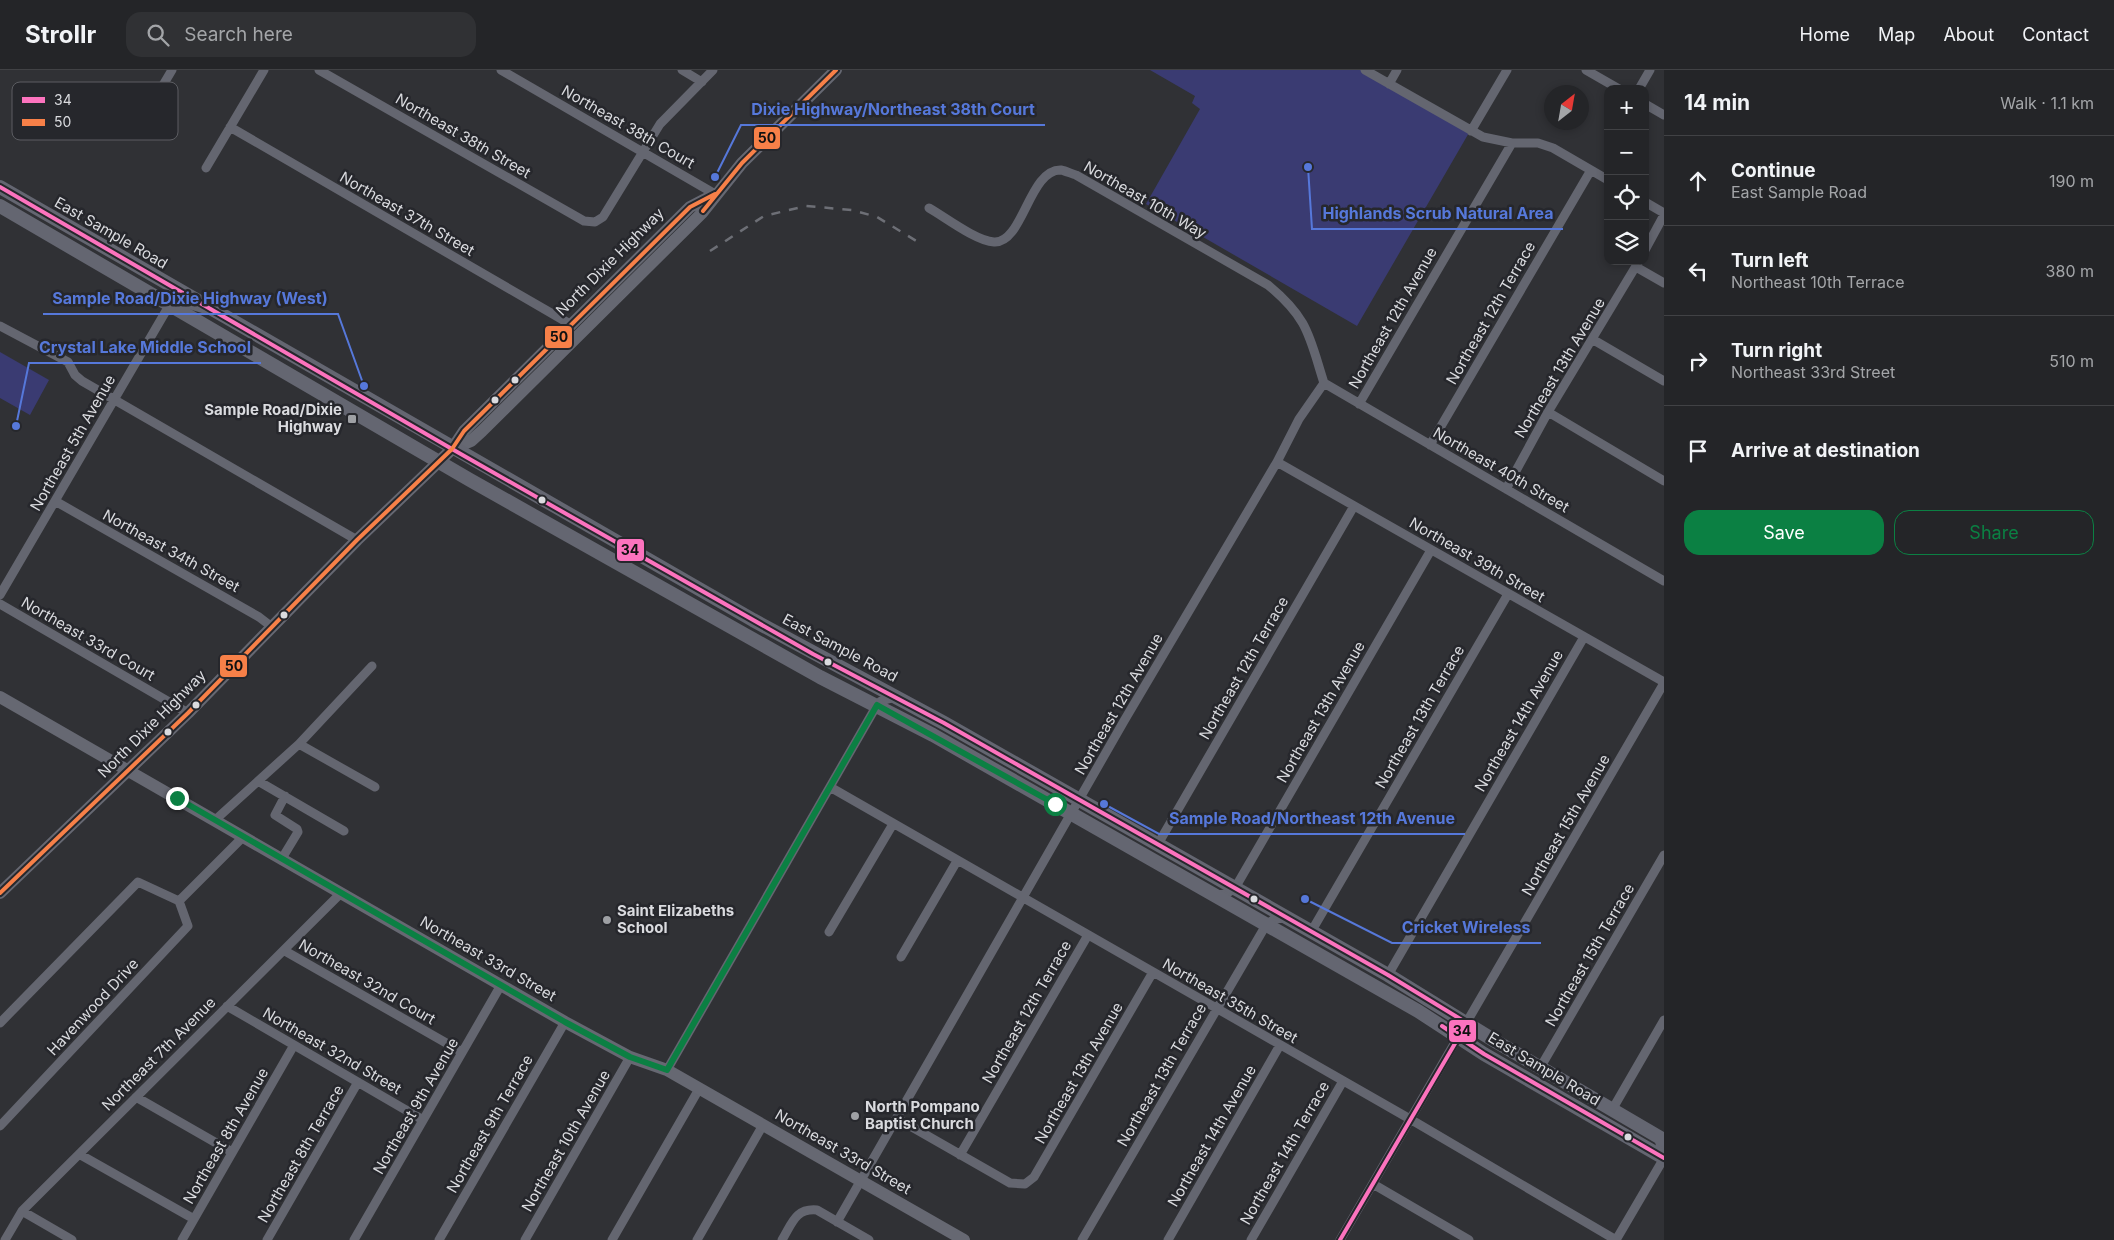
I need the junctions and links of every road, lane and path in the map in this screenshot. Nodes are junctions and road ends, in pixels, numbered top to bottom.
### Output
1 (172, 70) edge
2 (264, 70) edge
3 (319, 70) edge
4 (501, 70) edge
5 (682, 70) edge
6 (713, 70) edge
7 (836, 70) edge
8 (1365, 70) edge
9 (1397, 70) edge
10 (1507, 70) edge
11 (1586, 70) edge
12 (1650, 70) edge
13 (165, 82) edge
14 (702, 82) junction
15 (1389, 84) junction
16 (1612, 85) edge
17 (1641, 85) edge
18 (1649, 106) edge
19 (1664, 115) edge
20 (230, 127) junction
21 (1471, 131) junction
22 (1512, 143) junction
23 (642, 151) junction
24 (206, 168) dead end
25 (1590, 170) junction
26 (1604, 178) edge
27 (0, 188) edge
28 (716, 194) junction
29 (1649, 205) edge
30 (0, 206) edge
31 (929, 208) dead end
32 (1664, 214) edge
33 (1649, 242) edge
34 (1637, 265) edge
35 (1639, 265) edge
36 (120, 275) junction
37 (1664, 283) edge
38 (176, 290) junction
39 (170, 304) junction
40 (214, 312) junction
41 (570, 324) junction
42 (0, 326) edge
43 (1592, 339) junction
44 (1664, 380) edge
45 (1324, 383) junction
46 (114, 399) junction
47 (1359, 404) junction
48 (1548, 412) junction
49 (1430, 445) junction
50 (452, 449) junction
51 (438, 461) junction
52 (1277, 462) junction
53 (1664, 482) edge
54 (1506, 489) junction
55 (55, 501) junction
56 (1354, 506) junction
57 (357, 540) junction
58 (1432, 550) junction
59 (661, 567) junction
60 (634, 571) junction
61 (1664, 581) edge
62 (1508, 594) junction
63 (0, 595) edge
64 (0, 604) edge
65 (272, 627) junction
66 (1584, 637) junction
67 (372, 666) dead end
68 (1664, 682) edge
69 (878, 687) junction
70 (856, 695) junction
71 (0, 697) edge
72 (897, 697) junction
73 (877, 705) junction
74 (188, 713) junction
75 (299, 744) junction
76 (126, 770) junction
77 (258, 781) junction
78 (374, 787) dead end
79 (830, 788) junction
80 (285, 796) junction
81 (1080, 800) junction
82 (1072, 814) junction
83 (214, 821) junction
84 (893, 824) junction
85 (344, 831) dead end
86 (242, 838) junction
87 (1158, 844) junction
88 (1664, 855) edge
89 (281, 860) junction
90 (957, 861) junction
91 (1235, 888) junction
92 (0, 893) edge
93 (340, 894) junction
94 (1214, 895) junction
95 (1023, 898) junction
96 (179, 901) junction
97 (1287, 918) junction
98 (1266, 925) junction
99 (828, 932) dead end
100 (1311, 932) junction
101 (1088, 934) junction
102 (285, 951) junction
103 (901, 957) dead end
104 (1153, 972) junction
105 (1388, 975) junction
106 (501, 985) junction
107 (227, 1006) junction
108 (1216, 1008) junction
109 (1664, 1020) edge
110 (565, 1022) junction
111 (0, 1023) edge
112 (1467, 1023) junction
113 (1459, 1037) junction
114 (294, 1045) junction
115 (1280, 1045) junction
116 (462, 1052) junction
117 (630, 1057) junction
118 (1540, 1068) junction
119 (667, 1070) junction
120 (1343, 1081) junction
121 (358, 1082) junction
122 (699, 1089) junction
123 (136, 1097) junction
124 (1612, 1110) junction
125 (898, 1119) junction
126 (1410, 1119) junction
127 (423, 1120) junction
128 (763, 1125) junction
129 (0, 1126) edge
130 (1661, 1138) edge
131 (232, 1152) junction
132 (79, 1154) junction
133 (960, 1155) junction
134 (1664, 1158) edge
135 (861, 1180) junction
136 (1373, 1184) junction
137 (22, 1211) junction
138 (194, 1219) junction
139 (837, 1222) junction
140 (5, 1240) edge
141 (72, 1240) edge
142 (182, 1240) edge
143 (268, 1240) edge
144 (354, 1240) edge
145 (439, 1240) edge
146 (525, 1240) edge
147 (612, 1240) edge
148 (697, 1240) edge
149 (782, 1240) edge
150 (869, 1240) edge
151 (964, 1240) edge
152 (1082, 1240) edge
153 (1168, 1240) edge
154 (1251, 1240) edge
155 (1340, 1240) edge
156 (1469, 1240) edge
157 (1616, 1240) edge

1 - 13 street
2 - 20 street
3 - 23 street, Northeast 38th Street
4 - 23 street, Northeast 38th Court
5 - 14 street
6 - 14 street
7 - 28 main road, North Dixie Highway
8 - 15 street
9 - 15 street
10 - 21 street
11 - 16 street
12 - 17 street
14 - 23 street
15 - 21 street
18 - 19 street
20 - 24 street
20 - 41 street, Northeast 37th Street
21 - 22 street
22 - 25 street
22 - 47 street, Northeast 12th Avenue
23 - 28 street, Northeast 38th Court
25 - 26 street
25 - 49 street, Northeast 12th Terrace
27 - 38 main road, East Sample Road
28 - 41 main road, North Dixie Highway
28 - 50 main road, North Dixie Highway
29 - 32 street
30 - 36 main road, East Sample Road
31 - 45 street, Northeast 10th Way
32 - 33 street
34 - 43 street, Northeast 13th Avenue
35 - 37 street
36 - 38 main road
36 - 39 main road, East Sample Road
38 - 40 main road, East Sample Road
39 - 40 street
39 - 46 street, Northeast 5th Avenue
39 - 51 main road, East Sample Road
40 - 50 main road, East Sample Road
41 - 50 main road, North Dixie Highway
42 - 46 street
43 - 44 street
43 - 48 street, Northeast 13th Avenue
45 - 47 street, Northeast 40th Street
45 - 52 street, Northeast 12th Avenue
46 - 55 street, Northeast 5th Avenue
46 - 57 street
47 - 49 street, Northeast 40th Street
48 - 53 street
48 - 54 street, Northeast 13th Avenue
49 - 54 street, Northeast 40th Street
50 - 51 main road, North Dixie Highway
50 - 59 main road, East Sample Road
51 - 57 main road, North Dixie Highway
51 - 60 main road, East Sample Road
52 - 56 street, Northeast 39th Street
52 - 81 street, Northeast 12th Avenue
54 - 61 street, Northeast 40th Street
55 - 63 street, Northeast 5th Avenue
55 - 65 street, Northeast 34th Street
56 - 58 street, Northeast 39th Street
56 - 87 street, Northeast 12th Terrace
57 - 65 main road, North Dixie Highway
58 - 62 street, Northeast 39th Street
58 - 91 street, Northeast 13th Avenue
59 - 60 main road
59 - 69 main road, East Sample Road
60 - 70 main road, East Sample Road
62 - 66 street, Northeast 39th Street
62 - 100 street, Northeast 13th Terrace
64 - 74 street, Northeast 33rd Court
65 - 74 main road, North Dixie Highway
66 - 68 street, Northeast 39th Street
66 - 105 street, Northeast 14th Avenue
67 - 75 street
68 - 112 street, Northeast 15th Avenue
69 - 70 main road
69 - 72 main road, East Sample Road
70 - 73 main road, East Sample Road
71 - 76 main road, Northeast 33rd Street
72 - 73 street
72 - 81 main road, East Sample Road
73 - 79 street
73 - 82 main road, East Sample Road
74 - 76 main road, North Dixie Highway
75 - 77 street
75 - 78 street
76 - 83 main road, Northeast 33rd Street
76 - 92 main road, North Dixie Highway
77 - 80 street
77 - 83 street
79 - 84 street, Northeast 35th Street
79 - 119 street
80 - 85 street
80 - 89 street
81 - 82 street, Northeast 12th Avenue
81 - 87 main road, East Sample Road
82 - 94 main road, East Sample Road
82 - 95 street, Northeast 12th Avenue
83 - 86 main road, Northeast 33rd Street
84 - 90 street, Northeast 35th Street
84 - 99 street
86 - 89 main road, Northeast 33rd Street
86 - 96 street
87 - 91 main road, East Sample Road
88 - 118 street, Northeast 15th Terrace
89 - 93 main road, Northeast 33rd Street
90 - 95 street, Northeast 35th Street
90 - 103 street
91 - 94 street
91 - 97 main road, East Sample Road
93 - 102 street, Northeast 7th Avenue
93 - 106 main road, Northeast 33rd Street
94 - 98 main road, East Sample Road
95 - 101 street, Northeast 35th Street
95 - 125 street, Northeast 12th Avenue
96 - 111 street
96 - 129 street, Havenwood Drive
97 - 98 street
97 - 100 main road, East Sample Road
98 - 108 street, Northeast 13th Terrace
98 - 113 main road, East Sample Road
100 - 105 main road, East Sample Road
101 - 104 street, Northeast 35th Street
101 - 133 street, Northeast 12th Terrace
102 - 107 street, Northeast 7th Avenue
102 - 116 street, Northeast 32nd Court
104 - 108 street, Northeast 35th Street
104 - 133 street, Northeast 13th Avenue
105 - 112 main road, East Sample Road
106 - 110 main road, Northeast 33rd Street
106 - 116 street, Northeast 9th Avenue
107 - 114 street, Northeast 32nd Street
107 - 123 street, Northeast 7th Avenue
108 - 115 street, Northeast 35th Street
108 - 152 street, Northeast 13th Terrace
109 - 124 street
110 - 117 main road, Northeast 33rd Street
110 - 145 street, Northeast 9th Terrace
112 - 113 street, Northeast 15th Avenue
112 - 118 main road, East Sample Road
113 - 126 street, Northeast 15th Avenue
113 - 134 main road, East Sample Road
114 - 121 street, Northeast 32nd Street
114 - 131 street, Northeast 8th Avenue
115 - 120 street, Northeast 35th Street
115 - 153 street, Northeast 14th Avenue
116 - 127 street, Northeast 9th Avenue
117 - 119 main road, Northeast 33rd Street
117 - 146 street, Northeast 10th Avenue
118 - 124 main road, East Sample Road
119 - 122 main road, Northeast 33rd Street
120 - 126 street, Northeast 35th Street
120 - 154 street, Northeast 14th Terrace
121 - 127 street, Northeast 32nd Street
121 - 143 street, Northeast 8th Terrace
122 - 128 main road, Northeast 33rd Street
122 - 147 street
123 - 131 street
123 - 132 street, Northeast 7th Avenue
124 - 130 main road, East Sample Road
125 - 133 street
125 - 135 street, Northeast 12th Avenue
126 - 136 street, Northeast 15th Avenue
126 - 157 street, Northeast 35th Street
127 - 144 street, Northeast 9th Avenue
128 - 135 main road, Northeast 33rd Street
128 - 148 street
130 - 134 street
131 - 138 street, Northeast 8th Avenue
132 - 137 street, Northeast 7th Avenue
132 - 138 street
134 - 157 street
135 - 139 street, Northeast 12th Avenue
135 - 151 main road, Northeast 33rd Street
136 - 155 street, Northeast 15th Avenue
136 - 156 street
137 - 140 street, Northeast 7th Avenue
137 - 141 street
138 - 142 street, Northeast 8th Avenue
139 - 149 street
139 - 150 street

